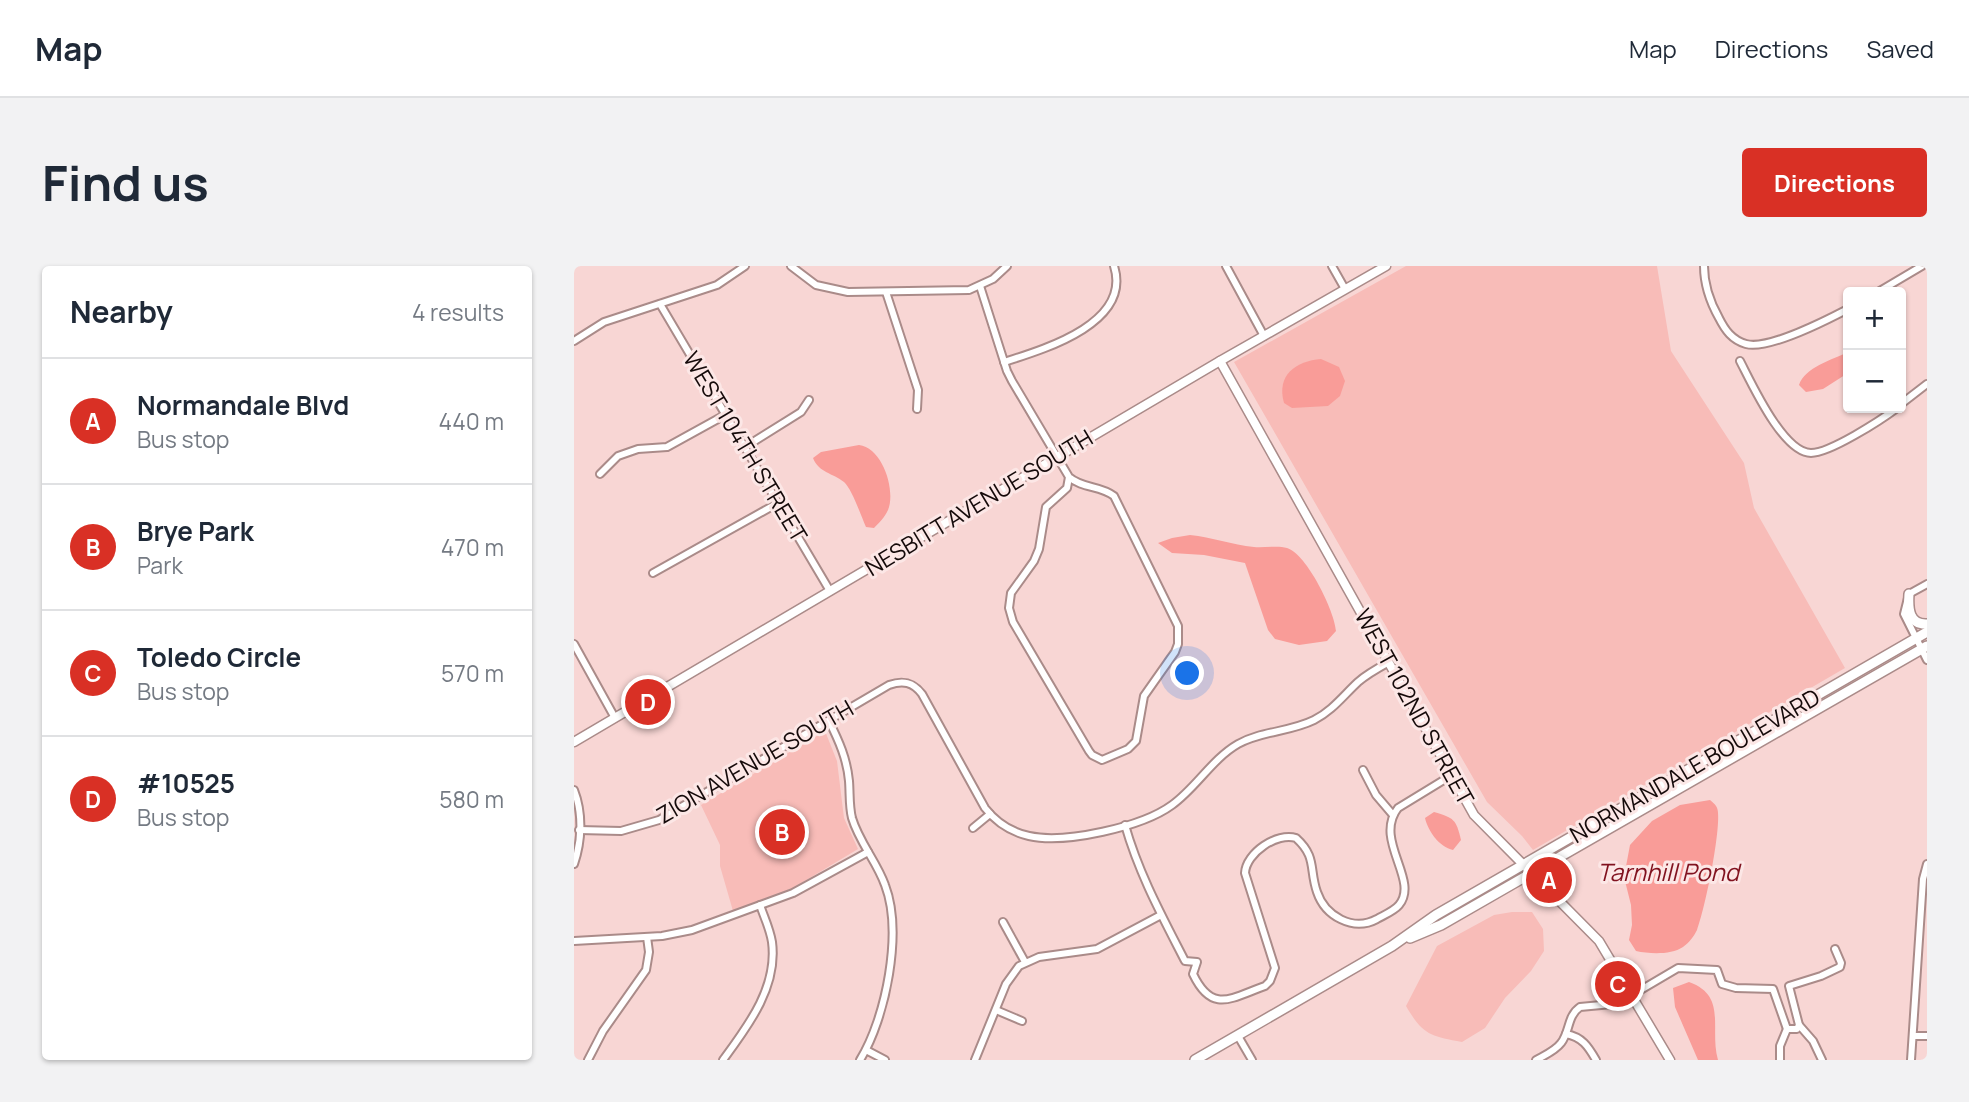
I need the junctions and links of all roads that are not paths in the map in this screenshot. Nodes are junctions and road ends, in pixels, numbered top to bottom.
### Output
1 (745, 266) edge
2 (792, 266) edge
3 (1007, 266) edge
4 (1114, 266) edge
5 (1226, 266) edge
6 (1332, 266) edge
7 (1386, 266) edge
8 (1704, 266) edge
9 (1922, 266) edge
10 (980, 286) junction
11 (1886, 287) edge
12 (1345, 289) junction
13 (886, 292) junction
14 (660, 303) junction
15 (1843, 311) edge
16 (1264, 336) junction
17 (574, 341) edge
18 (1220, 361) junction
19 (1740, 361) dead end
20 (1004, 362) junction
21 (1927, 384) edge
22 (809, 400) dead end
23 (1906, 400) edge
24 (917, 409) dead end
25 (1890, 413) edge
26 (725, 415) junction
27 (745, 447) junction
28 (1060, 460) junction
29 (600, 474) dead end
30 (1069, 477) junction
31 (778, 503) junction
32 (653, 573) dead end
33 (1927, 584) edge
34 (830, 591) junction
35 (1909, 594) junction
36 (1927, 624) edge
37 (1927, 632) edge
38 (1916, 638) junction
39 (574, 644) edge
40 (1924, 648) edge
41 (1927, 660) edge
42 (1389, 662) junction
43 (615, 718) junction
44 (829, 721) junction
45 (574, 742) edge
46 (1363, 770) dead end
47 (1452, 775) junction
48 (574, 790) edge
49 (989, 814) junction
50 (1393, 816) junction
51 (1125, 825) junction
52 (973, 828) dead end
53 (579, 830) junction
54 (868, 852) junction
55 (1525, 863) junction
56 (574, 864) edge
57 (1927, 864) edge
58 (1533, 873) junction
59 (760, 905) junction
60 (1924, 912) edge
61 (1161, 915) junction
62 (1003, 922) dead end
63 (647, 937) junction
64 (574, 941) edge
65 (1392, 946) junction
66 (1835, 949) dead end
67 (1025, 962) junction
68 (1789, 986) junction
69 (1773, 989) junction
70 (1632, 995) junction
71 (996, 1010) junction
72 (1022, 1021) dead end
73 (1799, 1025) junction
74 (1787, 1029) junction
75 (1566, 1034) junction
76 (1913, 1035) junction
77 (1238, 1036) junction
78 (1927, 1036) edge
79 (866, 1050) junction
80 (588, 1060) edge
81 (723, 1060) edge
82 (860, 1060) edge
83 (885, 1060) edge
84 (975, 1060) edge
85 (1195, 1060) edge
86 (1252, 1060) edge
87 (1536, 1060) edge
88 (1597, 1060) edge
89 (1670, 1060) edge
90 (1780, 1060) edge
91 (1822, 1060) edge
92 (1911, 1060) edge

1 - 14 street
2 - 13 street
3 - 10 street
4 - 20 street
5 - 16 street
6 - 12 street
7 - 12 street, NESBITT AVENUE SOUTH
8 - 15 street
9 - 11 street
10 - 13 street
10 - 20 street
12 - 16 street, NESBITT AVENUE SOUTH
13 - 24 street
14 - 17 street
14 - 26 street, WEST 104TH STREET
16 - 18 street, NESBITT AVENUE SOUTH
18 - 28 street, NESBITT AVENUE SOUTH
18 - 42 street, WEST 102ND STREET
19 - 25 street
20 - 28 street
21 - 23 street
22 - 27 street
26 - 27 street, WEST 104TH STREET
26 - 29 street
27 - 31 street, WEST 104TH STREET
28 - 30 street
28 - 34 street, NESBITT AVENUE SOUTH
30 - 30 street
31 - 32 street
31 - 34 street, WEST 104TH STREET
33 - 35 street
34 - 43 street, NESBITT AVENUE SOUTH
35 - 36 main road
35 - 38 street
37 - 38 main road, NORMANDALE BOULEVARD
38 - 40 street
38 - 55 main road, NORMANDALE BOULEVARD
39 - 43 street
40 - 41 street
40 - 58 main road, NORMANDALE BOULEVARD
42 - 47 street, WEST 102ND STREET
42 - 51 street
43 - 45 street, NESBITT AVENUE SOUTH
44 - 49 street, ZION AVENUE SOUTH
44 - 53 street, ZION AVENUE SOUTH
44 - 54 street
46 - 50 street
47 - 50 street
47 - 55 street, WEST 102ND STREET
48 - 53 street
49 - 51 street
49 - 52 street
50 - 61 street
51 - 61 street
53 - 56 street
54 - 59 street
54 - 79 street
55 - 58 street, WEST 102ND STREET
55 - 65 main road, NORMANDALE BOULEVARD
57 - 60 street
58 - 65 main road, NORMANDALE BOULEVARD
58 - 70 street, WEST 102ND STREET
59 - 63 street
59 - 81 street
60 - 76 street
61 - 67 street
62 - 67 street
63 - 64 street
63 - 80 street
65 - 77 main road, NORMANDALE BOULEVARD
66 - 68 street
67 - 71 street
68 - 69 street
68 - 73 street
69 - 70 street
69 - 74 street
70 - 75 street
70 - 89 street, WEST 102ND STREET
71 - 72 street
71 - 84 street
73 - 74 street
73 - 91 street
74 - 90 street
75 - 87 street
75 - 88 street
76 - 78 street
76 - 92 street
77 - 85 main road, NORMANDALE BOULEVARD
77 - 86 street
79 - 82 street
79 - 83 street

